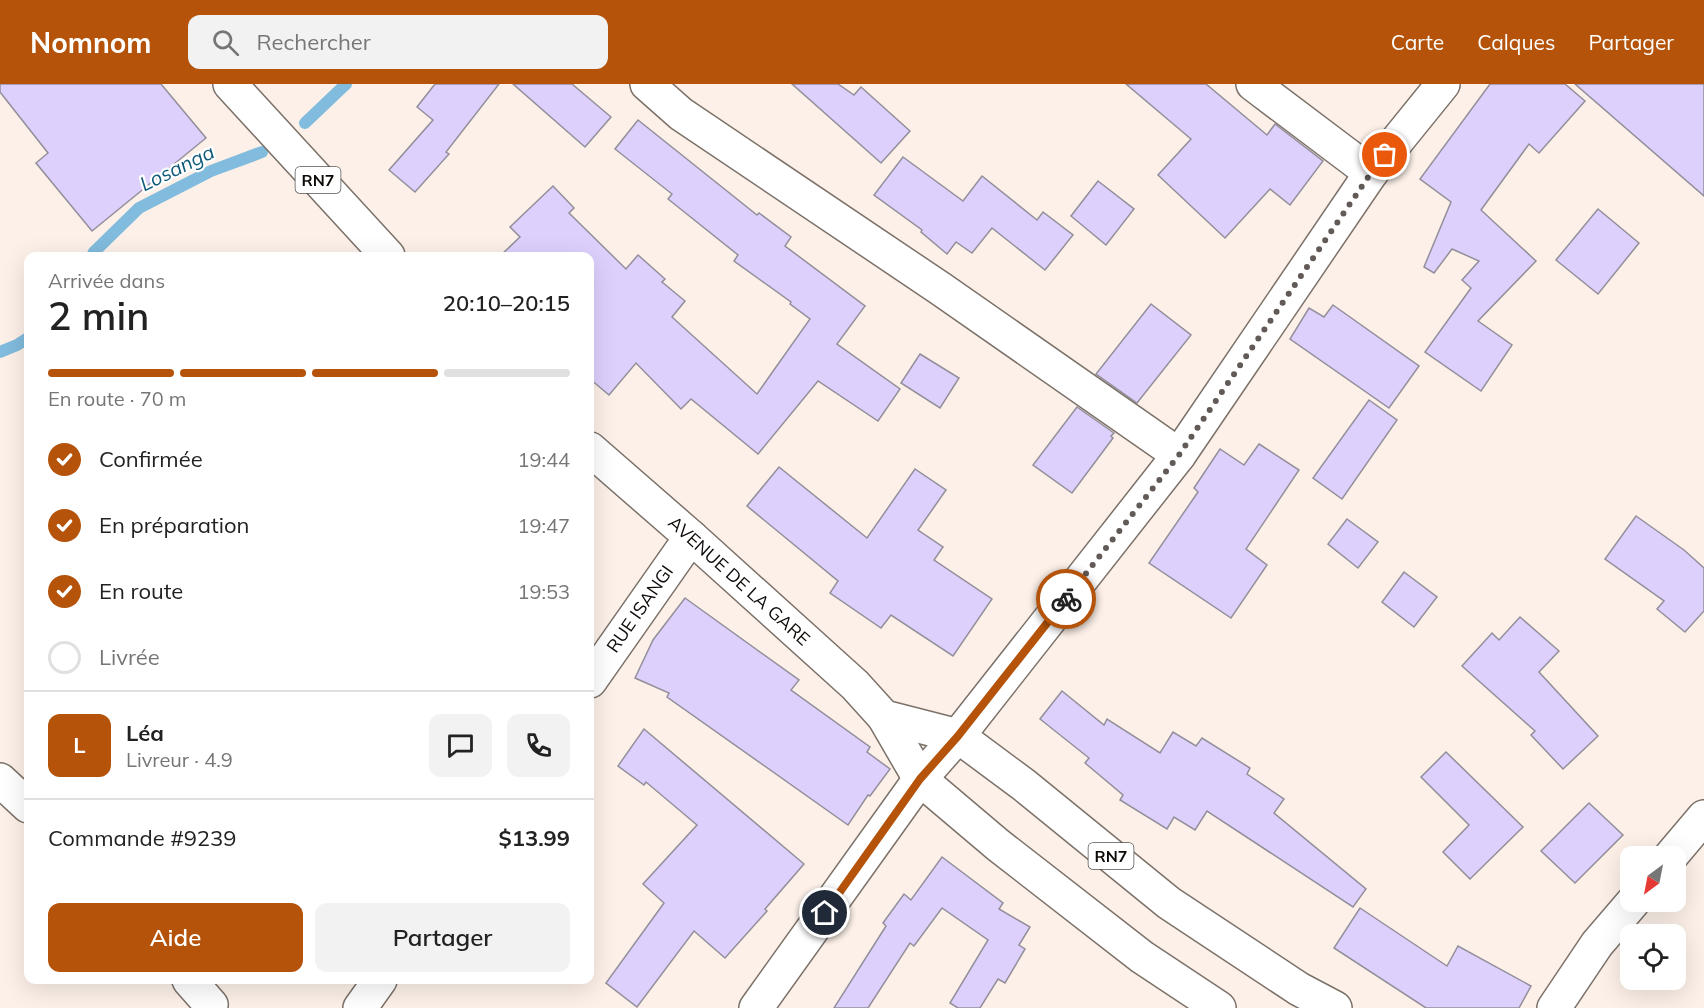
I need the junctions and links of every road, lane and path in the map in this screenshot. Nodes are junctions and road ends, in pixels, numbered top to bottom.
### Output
1 (230, 84) edge
2 (647, 84) edge
3 (1253, 84) edge
4 (1443, 84) edge
5 (1371, 173) junction
6 (384, 252) edge
7 (594, 452) edge
8 (1179, 455) junction
9 (691, 537) junction
10 (594, 675) edge
11 (884, 717) junction
12 (958, 736) junction
13 (920, 779) junction
14 (0, 780) edge
15 (24, 802) edge
16 (1704, 817) edge
17 (1679, 846) edge
18 (1624, 912) edge
19 (193, 984) edge
20 (377, 984) edge
21 (210, 1008) edge
22 (360, 1008) edge
23 (756, 1008) edge
24 (1220, 1008) edge
25 (1335, 1008) edge
26 (1554, 1008) edge

1 - 6 street, RN7
2 - 8 street
3 - 5 street
4 - 5 street
5 - 8 street
7 - 9 street, AVENUE DE LA GARE
8 - 12 street
9 - 10 street, RUE ISANGI
9 - 11 street, AVENUE DE LA GARE
11 - 12 street, RN7
11 - 13 street, AVENUE DE LA GARE
12 - 13 street
12 - 25 street, RN7
13 - 23 street
13 - 24 street, AVENUE DE LA GARE
14 - 15 street
16 - 17 street
18 - 26 street
19 - 21 street
20 - 22 street

